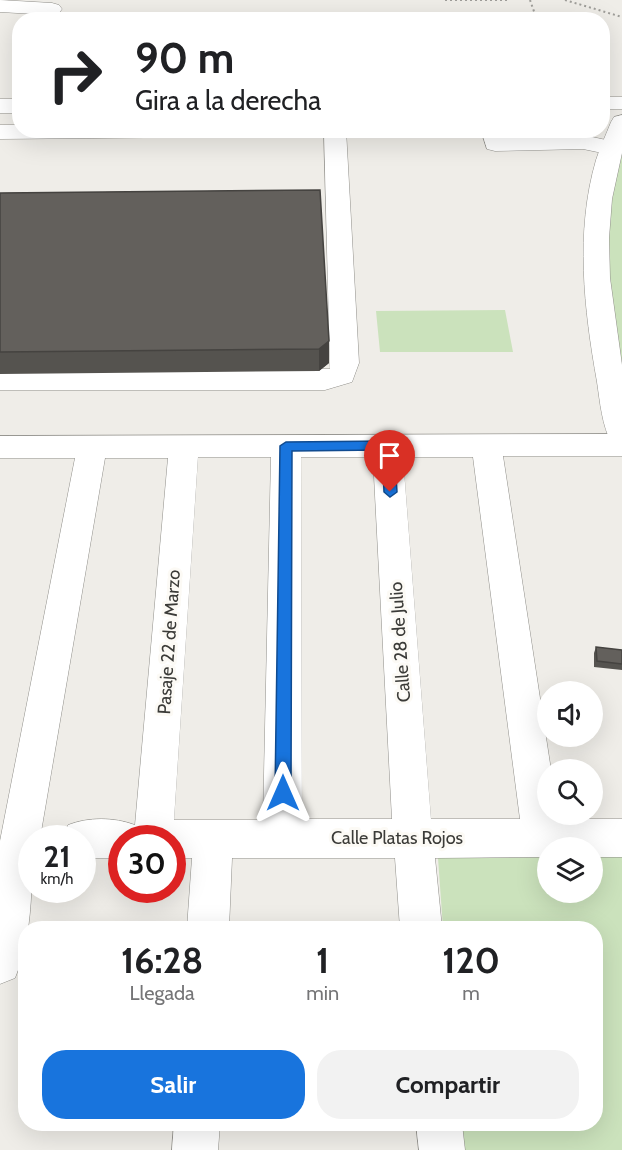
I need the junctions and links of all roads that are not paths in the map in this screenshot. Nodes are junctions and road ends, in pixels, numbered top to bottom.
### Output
1 (0, 6) edge
2 (52, 9) dead end
3 (616, 126) edge
4 (335, 138) edge
5 (494, 138) edge
6 (591, 138) edge
7 (0, 380) edge
8 (622, 436) edge
9 (622, 445) edge
10 (92, 446) junction
11 (184, 446) junction
12 (286, 446) junction
13 (387, 446) junction
14 (486, 446) junction
15 (0, 447) edge
16 (154, 825) edge
17 (543, 837) edge
18 (603, 837) edge
19 (622, 837) edge
20 (413, 838) junction
21 (537, 838) edge
22 (17, 839) edge
23 (186, 839) edge
24 (213, 839) junction
25 (282, 839) junction
26 (208, 921) edge
27 (420, 921) edge
28 (0, 963) edge
29 (196, 1131) edge
30 (440, 1131) edge
31 (195, 1150) edge
32 (442, 1150) edge

1 - 2 street
3 - 8 street
4 - 7 street
5 - 6 street
9 - 14 street
10 - 11 street
10 - 15 street
10 - 22 street
11 - 12 street
11 - 16 street, Pasaje 22 de Marzo
12 - 13 street
12 - 25 street
13 - 14 street
13 - 20 street, Calle 28 de Julio
14 - 17 street
18 - 19 street, Calle Platas Rojos
20 - 21 street, Calle Platas Rojos
20 - 25 street, Calle Platas Rojos
20 - 27 street, Calle 28 de Julio
22 - 28 street
23 - 24 street, Calle Platas Rojos
24 - 25 street, Calle Platas Rojos
24 - 26 street
29 - 31 street
30 - 32 street

